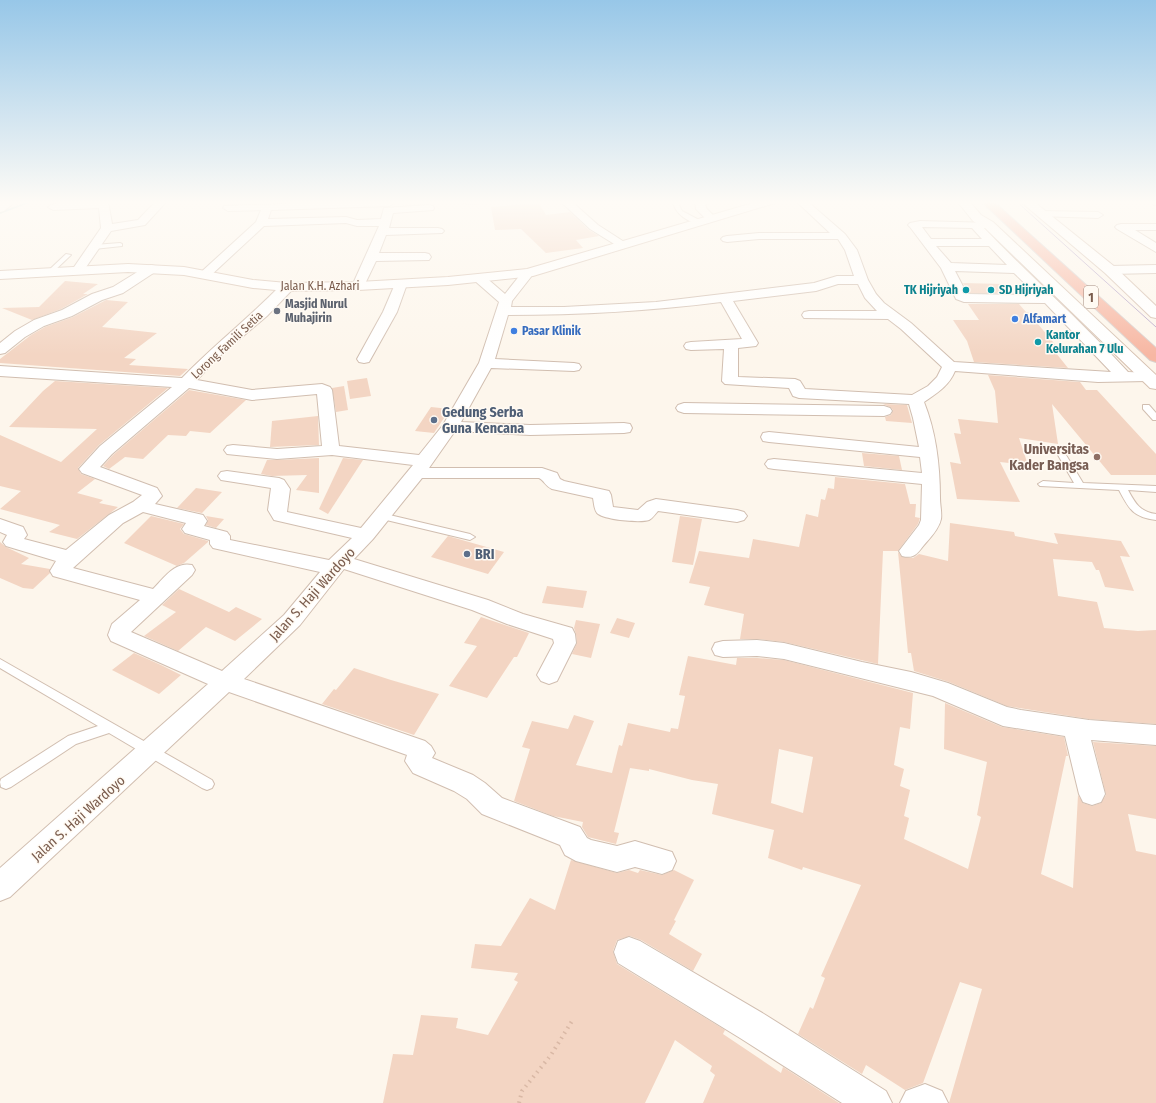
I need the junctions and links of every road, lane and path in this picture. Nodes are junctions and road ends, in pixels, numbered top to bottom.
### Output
1 (90, 252) edge
2 (221, 252) edge
3 (374, 252) edge
4 (597, 252) edge
5 (852, 252) edge
6 (936, 252) edge
7 (1001, 252) edge
8 (1012, 252) edge
9 (1048, 252) edge
10 (1050, 252) edge
11 (1089, 252) edge
12 (68, 255) dead end
13 (372, 257) junction
14 (425, 257) dead end
15 (947, 267) junction
16 (151, 269) junction
17 (1156, 269) edge
18 (78, 270) junction
19 (1019, 270) junction
20 (1110, 270) junction
21 (52, 271) junction
22 (195, 272) junction
23 (528, 272) junction
24 (0, 275) edge
25 (479, 278) junction
26 (862, 280) junction
27 (401, 284) junction
28 (358, 286) junction
29 (287, 287) junction
30 (725, 298) junction
31 (1050, 300) junction
32 (505, 306) junction
33 (1156, 314) edge
34 (809, 315) dead end
35 (890, 315) junction
36 (1156, 340) edge
37 (731, 344) junction
38 (691, 346) dead end
39 (0, 350) edge
40 (1156, 357) edge
41 (364, 359) dead end
42 (486, 363) junction
43 (574, 367) dead end
44 (962, 367) junction
45 (0, 371) edge
46 (1123, 376) junction
47 (1152, 380) edge
48 (186, 383) junction
49 (917, 406) junction
50 (1146, 407) dead end
51 (684, 408) dead end
52 (1156, 418) edge
53 (450, 426) junction
54 (624, 428) dead end
55 (770, 437) dead end
56 (233, 450) dead end
57 (332, 450) junction
58 (929, 453) junction
59 (1062, 454) dead end
60 (774, 464) dead end
61 (420, 467) junction
62 (227, 476) dead end
63 (931, 479) junction
64 (1043, 484) dead end
65 (1080, 486) junction
66 (1122, 488) junction
67 (1156, 489) edge
68 (140, 506) junction
69 (381, 516) junction
70 (737, 516) dead end
71 (1156, 517) edge
72 (0, 525) edge
73 (366, 535) junction
74 (470, 537) dead end
75 (909, 551) dead end
76 (70, 558) junction
77 (337, 565) junction
78 (185, 570) dead end
79 (157, 597) junction
80 (723, 649) dead end
81 (0, 663) edge
82 (549, 675) dead end
83 (226, 682) junction
84 (110, 728) junction
85 (1076, 728) junction
86 (1156, 736) edge
87 (151, 752) junction
88 (6, 783) dead end
89 (207, 784) dead end
90 (1092, 794) dead end
91 (662, 861) dead end
92 (0, 887) edge
93 (629, 952) dead end
94 (572, 1021) dead end
95 (519, 1103) edge
96 (874, 1103) edge
97 (918, 1103) edge
98 (930, 1103) edge

1 - 18 street
2 - 22 street
3 - 13 street
4 - 23 street, Jalan K.H. Azhari
5 - 26 street
6 - 15 street
7 - 19 street
8 - 47 street
9 - 40 highway, 1
10 - 36 highway, 1
11 - 20 street
12 - 21 lane
13 - 14 street
13 - 28 street
15 - 19 street
15 - 31 street
16 - 18 street, Jalan K.H. Azhari
16 - 22 street, Jalan K.H. Azhari
16 - 39 street
17 - 20 street
18 - 21 street, Jalan K.H. Azhari
19 - 31 street
20 - 33 street
21 - 24 street, Jalan K.H. Azhari
22 - 29 street, Jalan K.H. Azhari
23 - 25 street, Jalan K.H. Azhari
23 - 32 street, Jalan S. Haji Wardoyo
25 - 27 street, Jalan K.H. Azhari
25 - 32 street
26 - 30 street
26 - 35 street
27 - 28 street, Jalan K.H. Azhari
27 - 41 street
28 - 29 street, Jalan K.H. Azhari
29 - 48 street, Lorong Famili Setia
30 - 32 street
30 - 37 street
31 - 46 street
32 - 42 street, Jalan S. Haji Wardoyo
34 - 35 street
35 - 44 street
37 - 38 street
37 - 49 street
42 - 43 street
42 - 53 street, Jalan S. Haji Wardoyo
44 - 46 street
44 - 49 street
45 - 48 street
46 - 47 street
48 - 57 street, Lorong Famili Setia
48 - 68 street
49 - 51 street
49 - 58 street
50 - 52 lane
53 - 54 street
53 - 61 street, Jalan S. Haji Wardoyo
55 - 58 street
56 - 57 street
57 - 61 street
58 - 63 street
59 - 65 lane
60 - 63 street
61 - 69 street, Jalan S. Haji Wardoyo
61 - 70 street
62 - 73 street
63 - 75 street
64 - 65 lane
65 - 66 lane
66 - 67 lane
66 - 71 lane
68 - 76 street
68 - 77 street
69 - 73 street, Jalan S. Haji Wardoyo
69 - 74 lane
72 - 76 street
73 - 77 street, Jalan S. Haji Wardoyo
76 - 79 street
77 - 82 street
77 - 83 street, Jalan S. Haji Wardoyo
78 - 79 street
79 - 83 street
80 - 85 street
81 - 84 lane
83 - 87 street, Jalan S. Haji Wardoyo
83 - 91 street
84 - 87 lane
84 - 88 lane
85 - 86 street
85 - 90 street
87 - 89 lane
87 - 92 street, Jalan S. Haji Wardoyo
93 - 96 street
94 - 95 path
97 - 98 street

